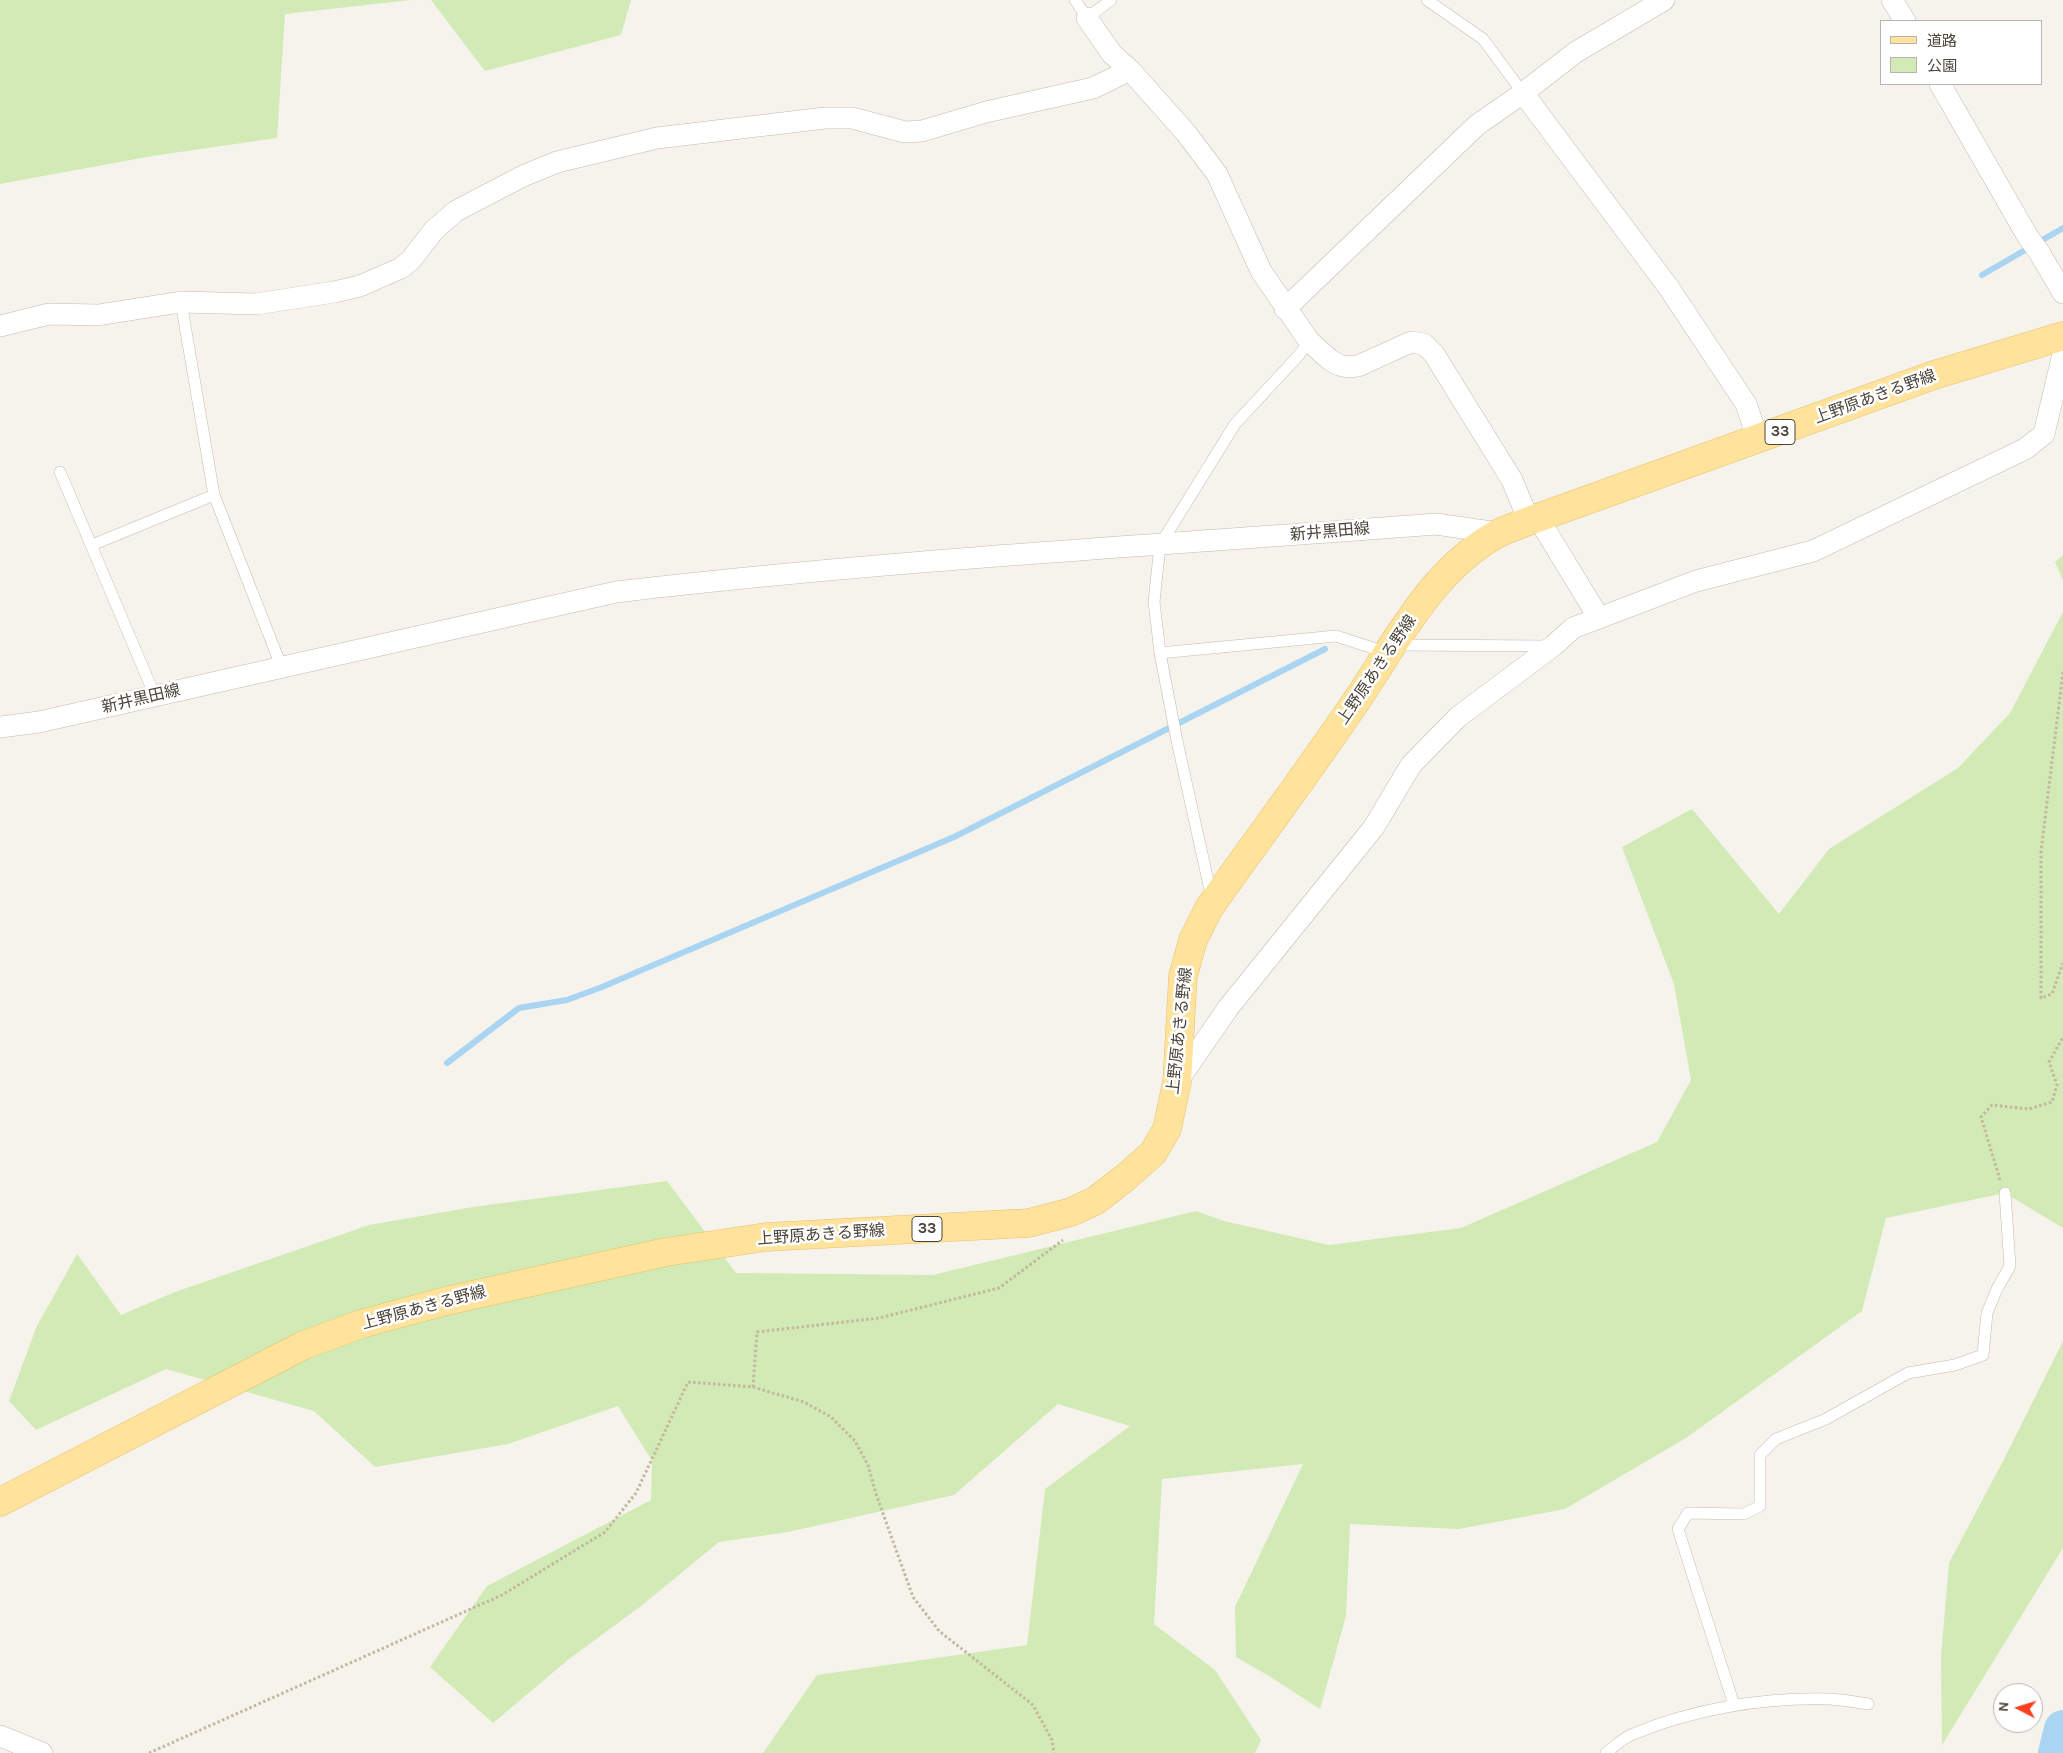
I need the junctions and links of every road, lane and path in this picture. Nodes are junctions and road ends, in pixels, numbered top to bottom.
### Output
1 (1075, 0) edge
2 (1111, 0) edge
3 (1427, 0) edge
4 (1664, 0) edge
5 (1892, 0) edge
6 (1087, 18) junction
7 (1903, 20) edge
8 (1130, 70) junction
9 (1941, 85) edge
10 (1523, 93) junction
11 (2063, 293) edge
12 (181, 302) junction
13 (1285, 309) junction
14 (0, 326) edge
15 (2063, 336) edge
16 (1309, 341) junction
17 (2063, 354) edge
18 (1758, 440) junction
19 (60, 472) dead end
20 (214, 495) junction
21 (1534, 520) junction
22 (1498, 533) junction
23 (92, 545) junction
24 (1160, 546) junction
25 (1599, 618) junction
26 (1553, 646) junction
27 (1391, 649) junction
28 (1160, 653) junction
29 (282, 668) junction
30 (2063, 672) edge
31 (155, 696) junction
32 (0, 728) edge
33 (1213, 903) junction
34 (2063, 963) edge
35 (2063, 1037) edge
36 (1177, 1082) junction
37 (2005, 1193) joint
38 (1068, 1236) dead end
39 (753, 1387) junction
40 (0, 1502) edge
41 (1868, 1704) dead end
42 (1734, 1705) junction
43 (0, 1736) edge
44 (42, 1753) edge
45 (149, 1753) edge
46 (1054, 1753) edge
47 (1606, 1753) edge

1 - 6 lane
2 - 6 lane
3 - 10 lane
4 - 10 street
5 - 7 street
6 - 8 street
8 - 12 street
8 - 13 street
9 - 11 street
10 - 13 street
10 - 18 street
12 - 14 street
12 - 20 lane
13 - 16 street
15 - 18 main road, 上野原あきる野線 / 33
16 - 21 street
16 - 24 lane
17 - 25 street
18 - 21 main road, 上野原あきる野線 / 33
19 - 23 lane
20 - 23 lane
20 - 29 lane
21 - 22 main road, 上野原あきる野線 / 33
21 - 25 street
22 - 24 street, 新井黒田線
22 - 27 main road, 上野原あきる野線 / 33
23 - 31 lane
24 - 28 lane
24 - 29 street, 新井黒田線
25 - 26 street
26 - 27 lane
26 - 36 street
27 - 28 lane
27 - 33 main road, 上野原あきる野線 / 33
28 - 33 lane
29 - 31 street, 新井黒田線
30 - 34 path
31 - 32 street, 新井黒田線
33 - 36 main road, 上野原あきる野線 / 33
35 - 37 path
36 - 40 main road, 上野原あきる野線 / 33
37 - 42 lane
38 - 39 path
39 - 45 path
39 - 46 path
41 - 42 lane
42 - 47 lane
43 - 44 street

